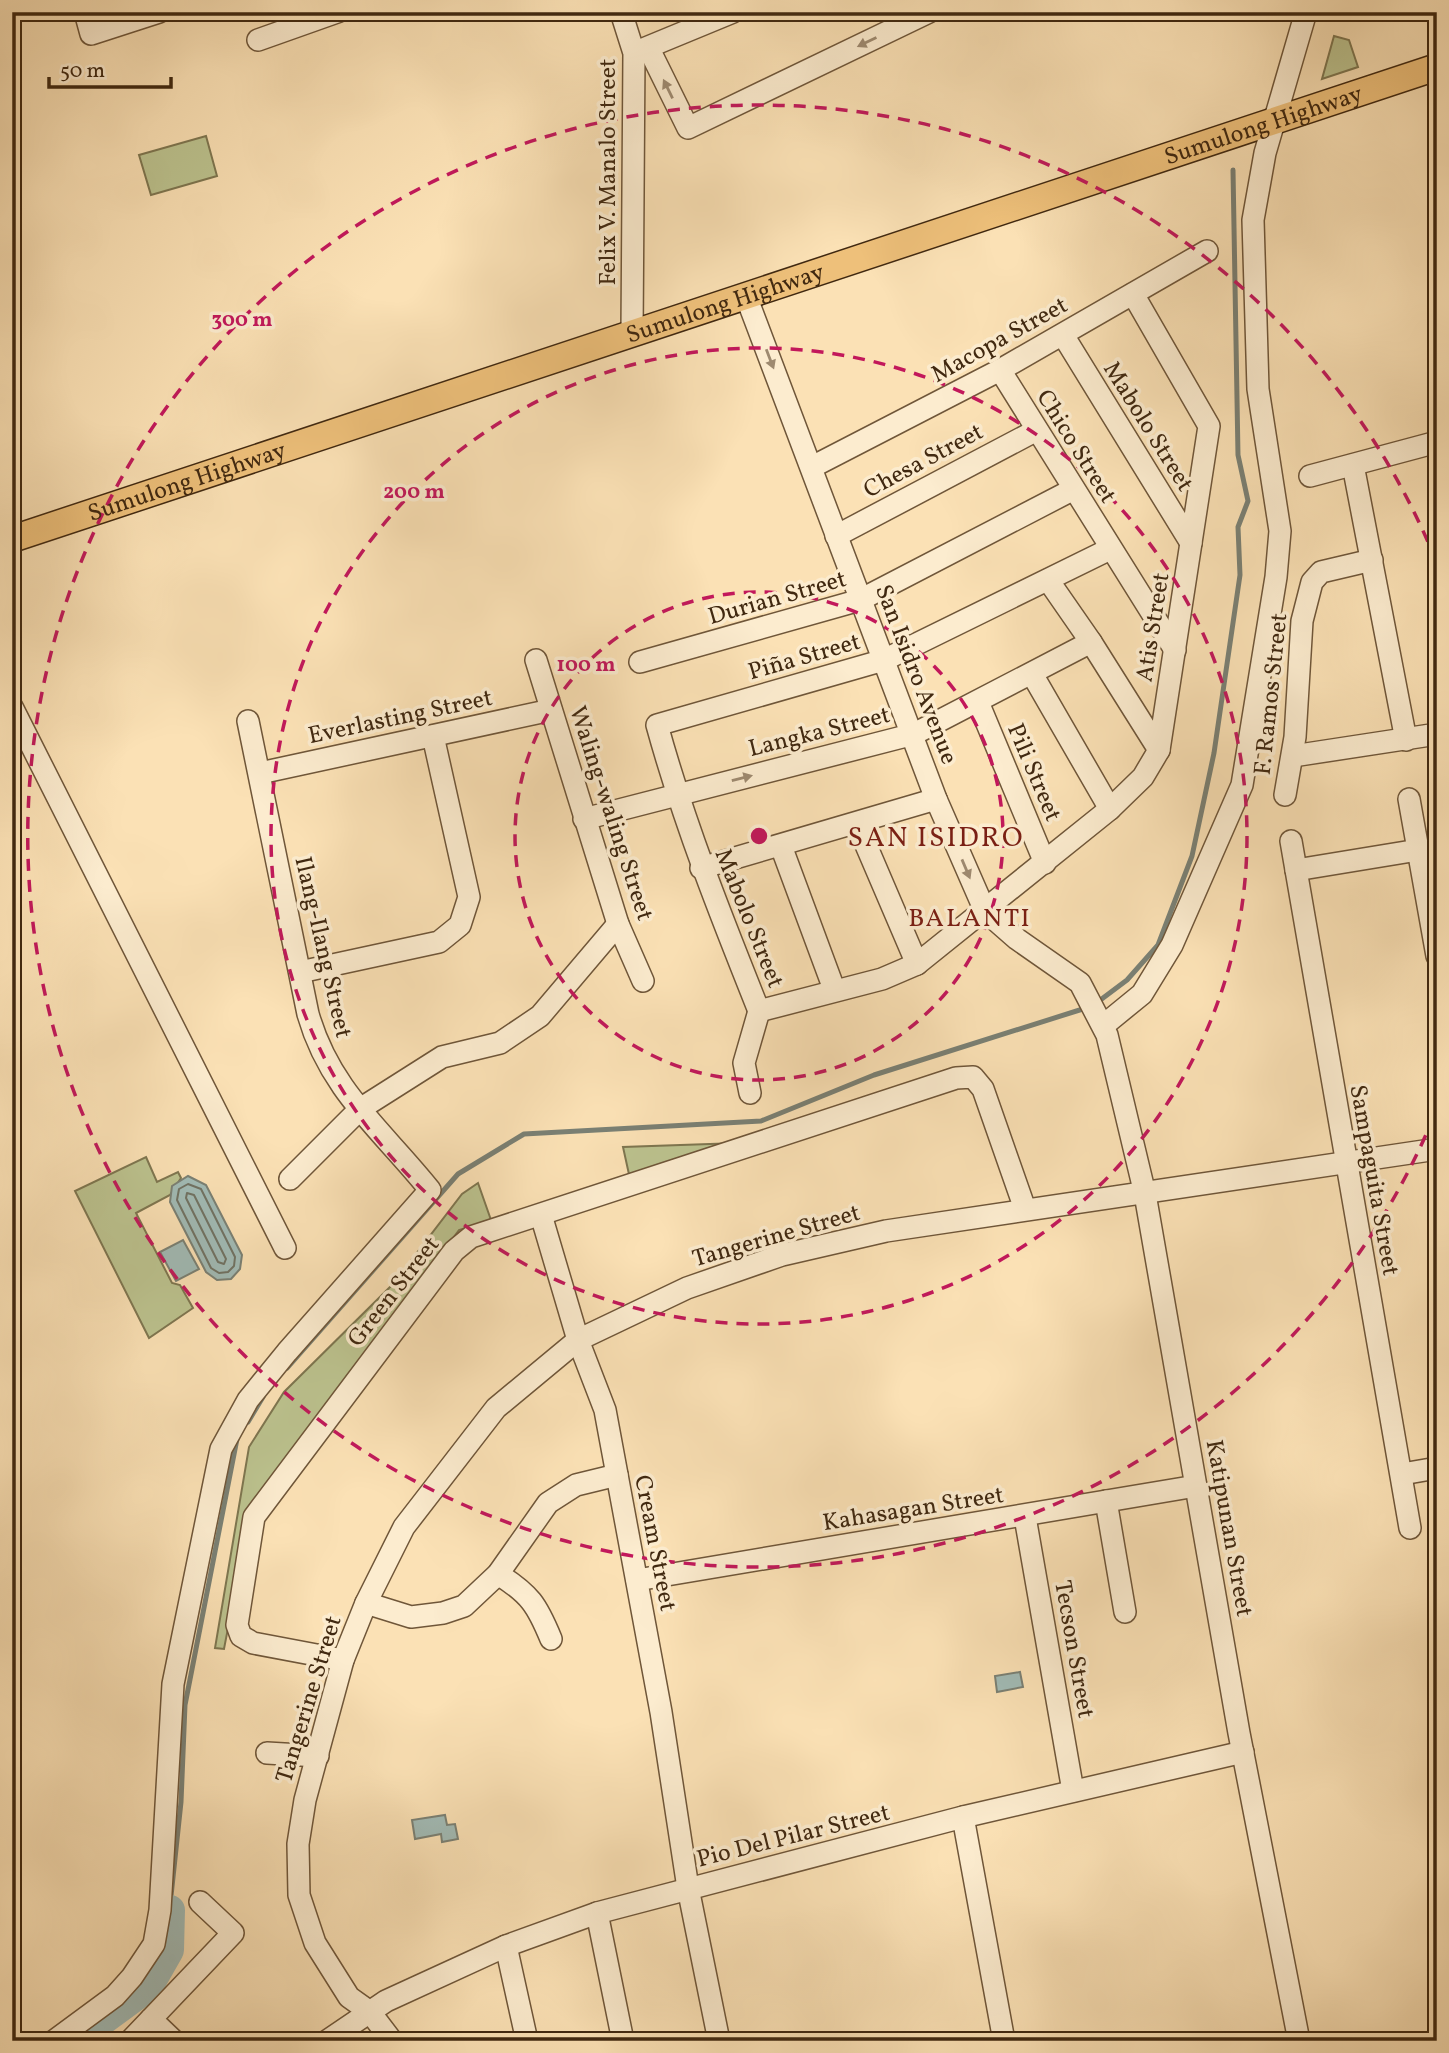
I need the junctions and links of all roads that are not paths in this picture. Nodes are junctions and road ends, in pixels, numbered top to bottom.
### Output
1 (85, 12) edge
2 (159, 12) edge
3 (337, 12) edge
4 (621, 12) edge
5 (733, 12) edge
6 (929, 12) edge
7 (1306, 12) edge
8 (258, 40) dead end
9 (642, 51) junction
10 (1437, 68) edge
11 (1268, 124) junction
12 (1207, 251) dead end
13 (1133, 294) junction
14 (746, 296) junction
15 (632, 334) junction
16 (1063, 335) junction
17 (1000, 370) junction
18 (1035, 431) junction
19 (1437, 442) edge
20 (1353, 465) junction
21 (811, 467) junction
22 (1310, 476) dead end
23 (1072, 490) junction
24 (836, 536) junction
25 (12, 539) edge
26 (1191, 544) junction
27 (1110, 549) junction
28 (1372, 560) junction
29 (1048, 580) junction
30 (860, 600) junction
31 (1091, 642) junction
32 (1175, 650) junction
33 (536, 660) dead end
34 (884, 660) junction
35 (640, 662) dead end
36 (1032, 674) junction
37 (978, 702) junction
38 (12, 707) edge
39 (551, 710) junction
40 (248, 721) dead end
41 (657, 725) joint
42 (914, 734) junction
43 (1437, 734) edge
44 (432, 736) junction
45 (1406, 740) junction
46 (1159, 750) junction
47 (1293, 756) junction
48 (260, 773) junction
49 (676, 795) junction
50 (1285, 795) dead end
51 (936, 799) junction
52 (1409, 799) dead end
53 (1110, 809) junction
54 (584, 819) junction
55 (857, 824) junction
56 (1291, 841) dead end
57 (781, 846) junction
58 (1418, 850) junction
59 (1045, 863) junction
60 (701, 868) junction
61 (1296, 870) junction
62 (985, 911) junction
63 (618, 924) junction
64 (1437, 956) edge
65 (917, 964) junction
66 (300, 972) junction
67 (643, 981) dead end
68 (834, 989) junction
69 (1096, 1010) junction
70 (759, 1011) junction
71 (750, 1093) dead end
72 (360, 1109) junction
73 (1437, 1149) edge
74 (1345, 1164) junction
75 (290, 1179) dead end
76 (1145, 1194) junction
77 (1025, 1209) junction
78 (541, 1215) junction
79 (285, 1248) dead end
80 (578, 1340) junction
81 (1437, 1468) edge
82 (1402, 1474) junction
83 (617, 1475) junction
84 (1196, 1486) junction
85 (1106, 1501) junction
86 (1025, 1517) junction
87 (1410, 1528) dead end
88 (498, 1574) junction
89 (637, 1580) junction
90 (366, 1603) junction
91 (1125, 1612) dead end
92 (551, 1639) dead end
93 (343, 1660) junction
94 (1242, 1752) junction
95 (267, 1753) dead end
96 (317, 1756) junction
97 (1073, 1791) junction
98 (963, 1817) junction
99 (688, 1888) junction
100 (200, 1902) dead end
101 (597, 1913) junction
102 (506, 1945) junction
103 (370, 2011) junction
104 (151, 2019) junction
105 (54, 2041) edge
106 (130, 2041) edge
107 (174, 2041) edge
108 (327, 2041) edge
109 (393, 2041) edge
110 (527, 2041) edge
111 (623, 2041) edge
112 (719, 2041) edge
113 (1004, 2041) edge
114 (1299, 2041) edge

1 - 2 street
3 - 8 street
4 - 9 street, Felix V. Manalo Street
5 - 9 street
6 -> 9 street
7 - 11 street
9 - 15 street, Felix V. Manalo Street
10 - 11 main road, Sumulong Highway
11 - 14 main road, Sumulong Highway
11 - 69 street
12 - 13 street, Macopa Street
13 - 16 street, Macopa Street
13 - 26 street, Atis Street
14 - 15 main road, Sumulong Highway
14 -> 21 street, San Isidro Avenue
15 - 25 main road, Sumulong Highway
16 - 17 street, Macopa Street
16 - 26 street, Mabolo Street
17 - 18 street, Chico Street
17 - 21 street, Macopa Street
18 - 23 street, Chico Street
18 - 24 street, Chesa Street
19 - 20 street
20 - 22 street
20 - 28 street
21 - 24 street, San Isidro Avenue
23 - 27 street, Chico Street
23 - 30 street, Durian Street
24 - 30 street, San Isidro Avenue
26 - 32 street, Atis Street
27 - 29 street, Piña Street
27 - 32 street, Chico Street
28 - 45 street
28 - 47 street, F. Ramos Street
29 - 31 street
29 - 34 street, Piña Street
30 - 34 street, San Isidro Avenue
30 - 35 street, Durian Street
31 - 36 street, Langka Street
31 - 46 street
32 - 46 street, Atis Street
33 - 39 street, Waling-waling Street
34 - 41 street, Piña Street
34 - 42 street, San Isidro Avenue
36 - 37 street, Langka Street
36 - 53 street
37 - 42 street, Langka Street
37 - 59 street, Pili Street
38 - 79 street
39 - 44 street, Everlasting Street
39 - 54 street, Waling-waling Street
40 - 48 street, Ilang-Ilang Street
41 - 49 street, Mabolo Street
49 -> 42 street, Langka Street
42 - 51 street, San Isidro Avenue
43 - 45 street
44 - 48 street, Everlasting Street
44 - 66 street
45 - 47 street
46 - 53 street, Atis Street
47 - 50 street, F. Ramos Street
48 - 66 street, Ilang-Ilang Street
49 - 54 street, Langka Street
49 - 60 street, Mabolo Street
51 - 55 street
51 -> 62 street, San Isidro Avenue
52 - 58 street
53 - 59 street, Atis Street
54 - 63 street, Waling-waling Street
55 - 57 street
55 - 65 street
56 - 61 street, Sampaguita Street
57 - 60 street
57 - 68 street
58 - 61 street
58 - 64 street
59 - 62 street, Atis Street
60 - 70 street, Mabolo Street
61 - 74 street, Sampaguita Street
62 - 65 street, Mabolo Street
62 - 69 street, San Isidro Avenue
63 - 67 street, Waling-waling Street
63 - 72 street
65 - 68 street, Mabolo Street
66 - 72 street, Ilang-Ilang Street
68 - 70 street, Mabolo Street
69 - 76 street, Katipunan Street
70 - 71 street
72 - 75 street
72 - 105 street, Ilang-Ilang Street
73 - 74 street, Tangerine Street
74 - 76 street, Tangerine Street
74 - 82 street, Sampaguita Street
76 - 77 street, Tangerine Street
76 - 84 street, Katipunan Street
77 - 78 street, Green Street
77 - 80 street, Tangerine Street
78 - 80 street, Cream Street
78 - 93 street, Green Street
80 - 83 street, Cream Street
80 - 90 street, Tangerine Street
81 - 82 street
82 - 87 street, Sampaguita Street
83 - 88 street
83 - 89 street, Cream Street
84 - 85 street, Kahasagan Street
84 - 94 street, Katipunan Street
85 - 86 street, Kahasagan Street
85 - 91 street
86 - 89 street, Kahasagan Street
86 - 97 street, Tecson Street
88 - 90 street
88 - 92 street
89 - 99 street, Cream Street
90 - 93 street, Tangerine Street
93 - 96 street, Tangerine Street
94 - 97 street, Pio Del Pilar Street
94 - 114 street, Katipunan Street
95 - 96 street
96 - 103 street, Tangerine Street
97 - 98 street, Pio Del Pilar Street
98 - 99 street, Pio Del Pilar Street
98 - 113 street
99 - 101 street, Pio Del Pilar Street
99 - 112 street, Cream Street
100 - 104 street
101 - 102 street, Pio Del Pilar Street
101 - 111 street
102 - 103 street, Pio Del Pilar Street
102 - 110 street
103 - 108 street, Pio Del Pilar Street
103 - 109 street, Tangerine Street
104 - 106 street
104 - 107 street

